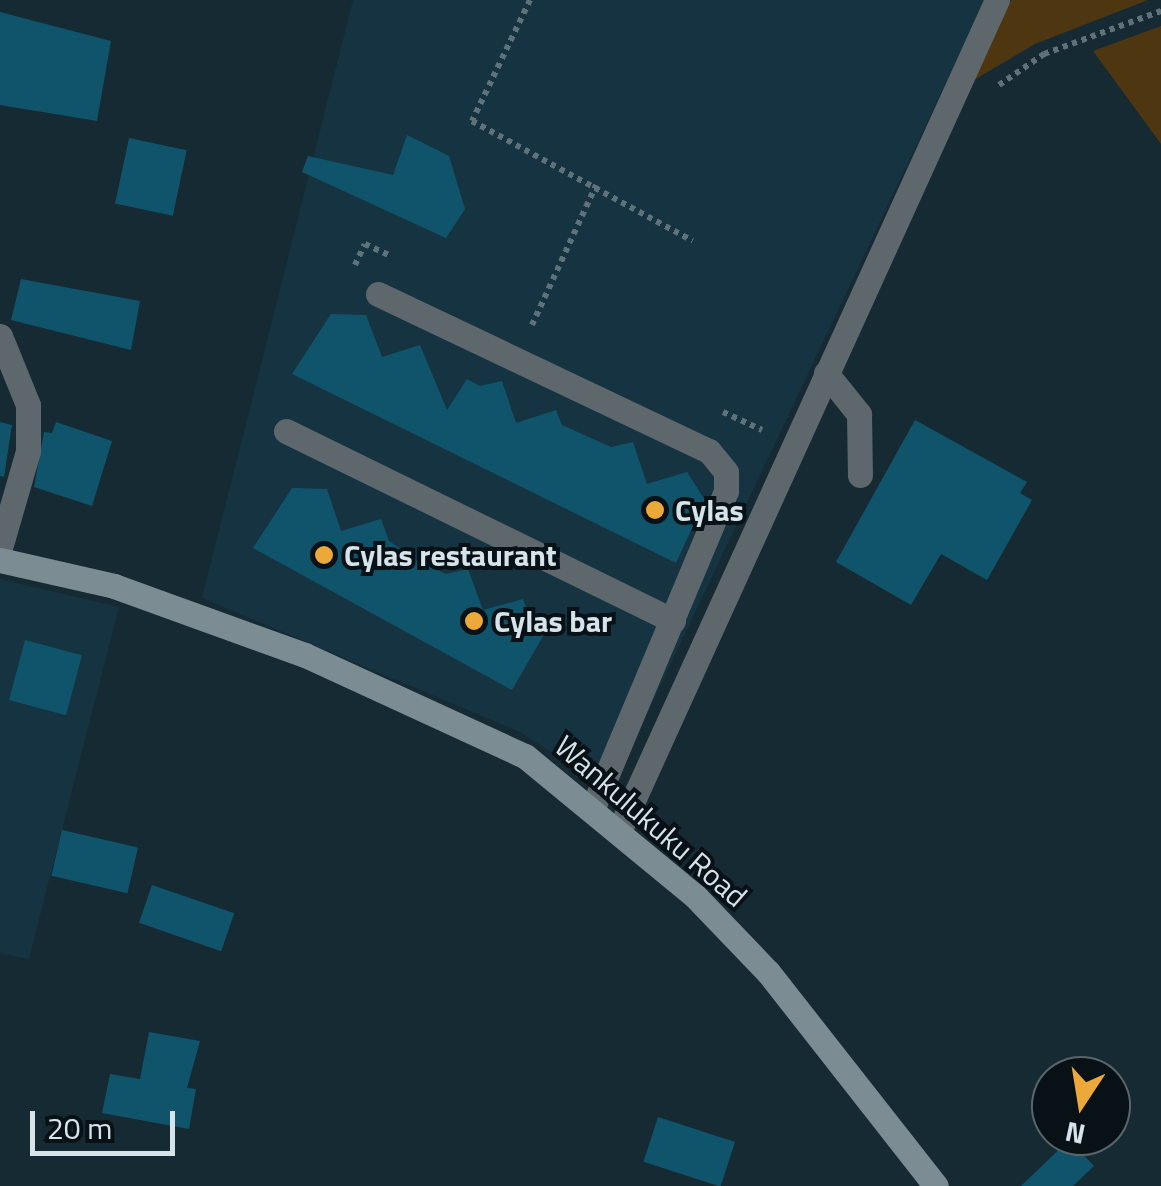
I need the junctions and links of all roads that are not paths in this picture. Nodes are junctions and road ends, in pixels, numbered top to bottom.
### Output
1 (997, 0) edge
2 (378, 294) dead end
3 (0, 336) edge
4 (826, 372) junction
5 (286, 431) dead end
6 (860, 475) dead end
7 (0, 548) edge
8 (0, 560) edge
9 (673, 620) junction
10 (593, 808) junction
11 (620, 829) junction
12 (936, 1186) edge

1 - 4 street
2 - 9 street
3 - 7 street
4 - 6 street
4 - 11 street
5 - 9 street
8 - 10 main road, Wankulukuku Road
9 - 10 street
10 - 11 main road, Wankulukuku Road
11 - 12 main road, Wankulukuku Road

